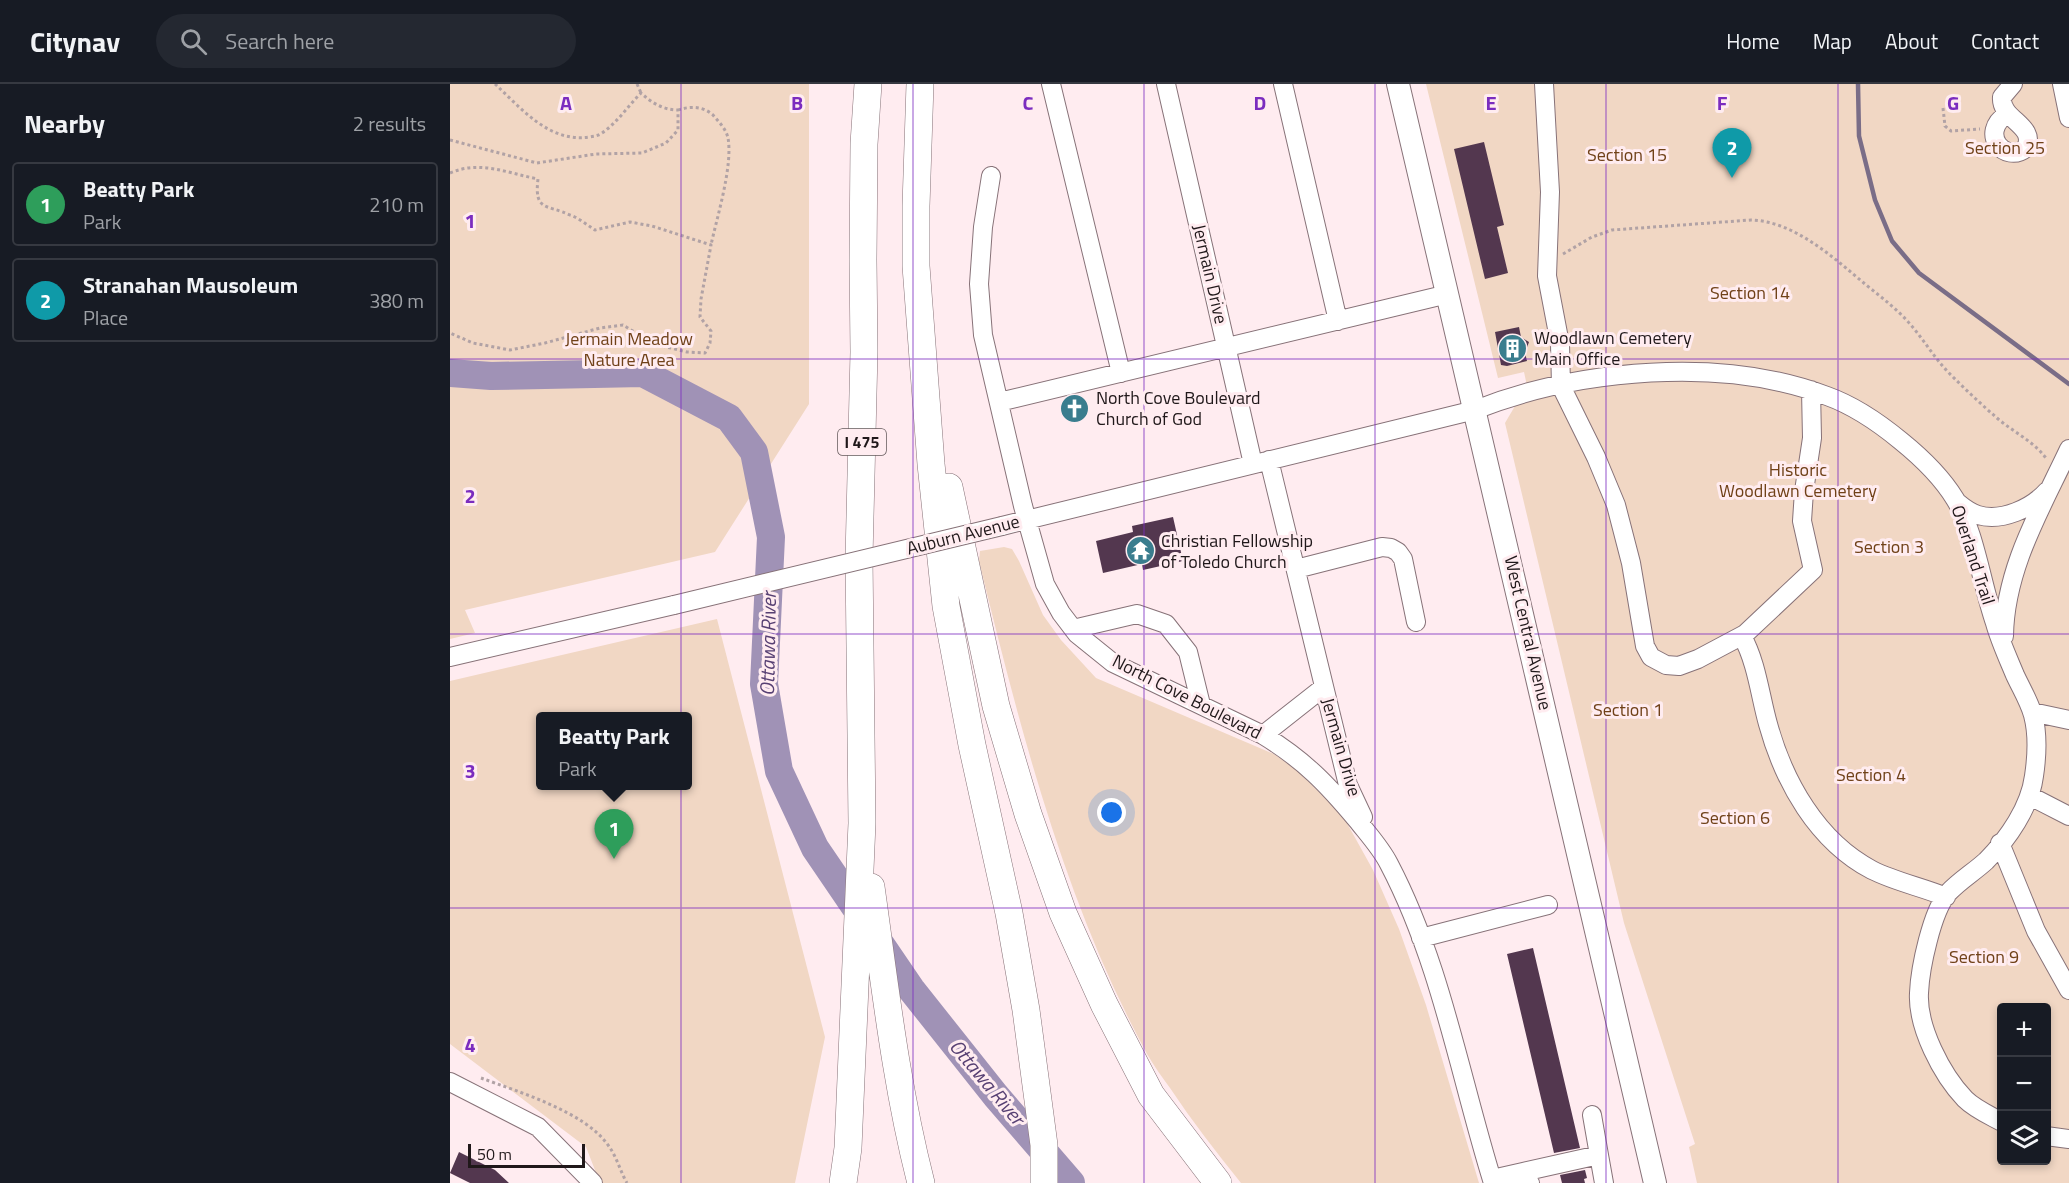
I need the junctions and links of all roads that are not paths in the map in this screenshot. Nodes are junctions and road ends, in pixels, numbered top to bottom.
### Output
1 (868, 84) edge
2 (920, 84) edge
3 (1051, 84) edge
4 (1166, 84) edge
5 (1283, 84) edge
6 (1398, 84) edge
7 (1544, 84) edge
8 (2013, 84) edge
9 (2062, 84) edge
10 (2007, 114) dead end
11 (2069, 118) edge
12 (991, 176) dead end
13 (1448, 294) junction
14 (1338, 321) junction
15 (921, 342) junction
16 (1227, 347) junction
17 (1121, 373) junction
18 (1561, 386) junction
19 (1810, 390) junction
20 (999, 402) junction
21 (1475, 410) junction
22 (2068, 450) edge
23 (1261, 462) junction
24 (2052, 484) junction
25 (1958, 503) junction
26 (1027, 519) junction
27 (1296, 568) junction
28 (1416, 622) dead end
29 (1073, 629) junction
30 (1742, 636) junction
31 (450, 657) edge
32 (2008, 658) junction
33 (1324, 687) junction
34 (1201, 705) junction
35 (2032, 712) junction
36 (2069, 720) edge
37 (1263, 735) junction
38 (2030, 796) junction
39 (862, 812) junction
40 (2069, 816) edge
41 (1374, 840) junction
42 (2001, 843) junction
43 (1946, 897) junction
44 (1548, 905) dead end
45 (1420, 938) junction
46 (2069, 990) edge
47 (450, 1082) edge
48 (1592, 1115) dead end
49 (1997, 1120) edge
50 (2051, 1137) edge
51 (2069, 1139) edge
52 (1599, 1155) junction
53 (1526, 1177) edge
54 (1492, 1181) edge
55 (593, 1183) edge
56 (843, 1183) edge
57 (921, 1183) edge
58 (1044, 1183) edge
59 (1218, 1183) edge
60 (1604, 1183) edge
61 (1655, 1183) edge

1 - 39 highway, I 475
2 - 15 highway
3 - 17 street
4 - 16 street, Jermain Drive
5 - 14 street
6 - 13 main road, West Central Avenue
7 - 18 street
8 - 10 street
9 - 11 street
12 - 20 street, North Cove Boulevard
13 - 14 street
13 - 21 main road, West Central Avenue
14 - 16 street
15 - 58 highway
15 - 59 highway
16 - 17 street
16 - 23 street, Jermain Drive
17 - 20 street
18 - 19 street, Overland Trail
18 - 21 street, Overland Trail
18 - 30 street
19 - 25 street, Overland Trail
19 - 30 street
20 - 26 street, North Cove Boulevard
21 - 23 street, Auburn Avenue
21 - 61 main road, West Central Avenue
22 - 24 street
23 - 26 street, Auburn Avenue
23 - 27 street, Jermain Drive
24 - 25 street
24 - 32 street
25 - 32 street, Overland Trail
26 - 29 street, North Cove Boulevard
26 - 31 street, Auburn Avenue, bridge
27 - 28 street
27 - 33 street, Jermain Drive
29 - 34 street, North Cove Boulevard
29 - 34 street
30 - 43 street
32 - 35 street, Overland Trail
33 - 37 street, Jermain Drive
33 - 41 street, Jermain Drive
34 - 37 street, North Cove Boulevard
35 - 36 street
35 - 38 street, Overland Trail
37 - 41 street, North Cove Boulevard
38 - 40 street
38 - 42 street
39 - 56 highway
39 - 57 highway
41 - 45 street, North Cove Boulevard
42 - 43 street
42 - 46 street
43 - 49 street
44 - 45 street
45 - 54 street, North Cove Boulevard
47 - 55 street
48 - 52 street
50 - 51 street
52 - 53 street
52 - 60 street
53 - 54 street

